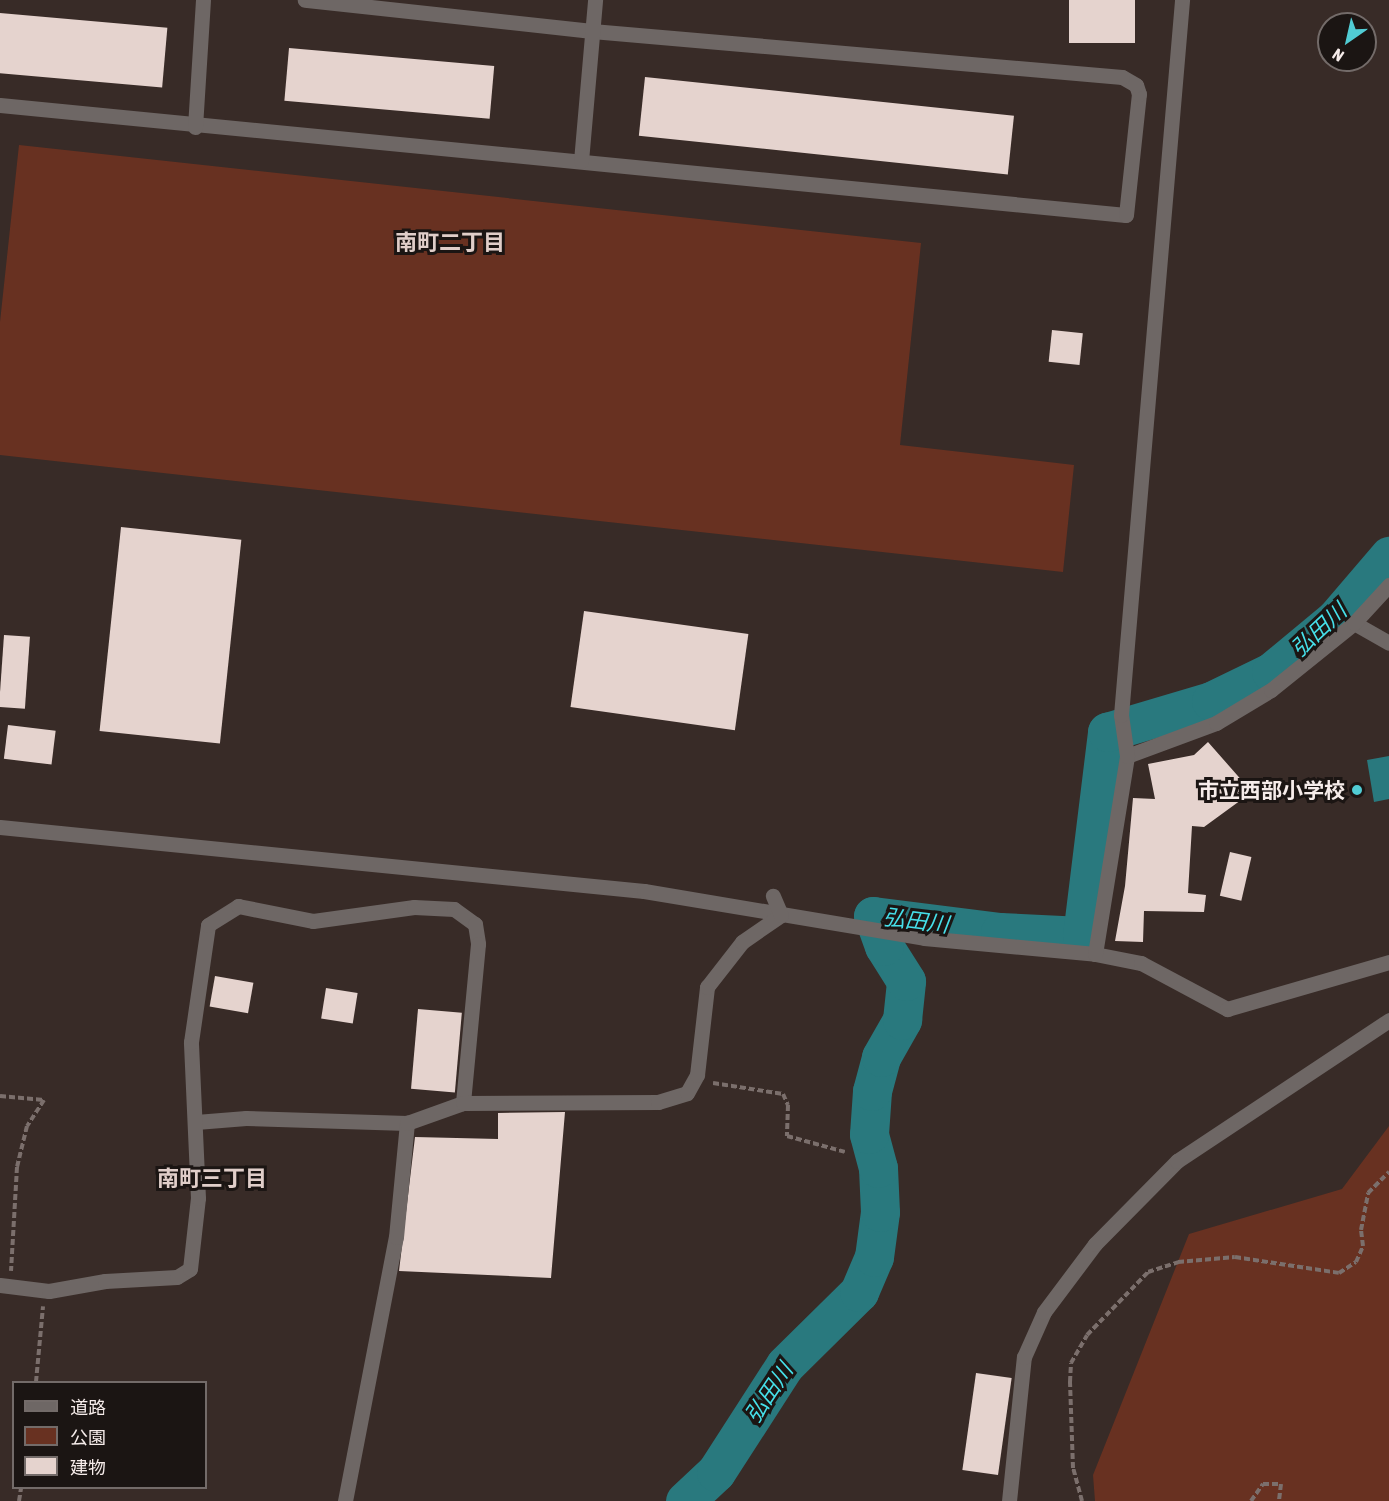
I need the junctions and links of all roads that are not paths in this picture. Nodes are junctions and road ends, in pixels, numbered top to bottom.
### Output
1 (203, 0) edge
2 (304, 0) edge
3 (595, 0) edge
4 (1182, 0) edge
5 (592, 31) junction
6 (0, 105) edge
7 (195, 127) junction
8 (581, 161) junction
9 (1389, 585) edge
10 (1354, 623) junction
11 (1389, 643) edge
12 (1126, 750) junction
13 (0, 827) edge
14 (773, 896) dead end
15 (781, 915) junction
16 (1095, 954) junction
17 (1389, 962) edge
18 (1389, 1020) edge
19 (463, 1103) junction
20 (196, 1122) junction
21 (407, 1123) junction
22 (0, 1285) edge
23 (345, 1501) edge
24 (1009, 1501) edge

1 - 7 street
2 - 5 street
3 - 5 street
4 - 12 street
5 - 8 street
5 - 8 street
6 - 7 street
7 - 8 street
9 - 10 street
10 - 11 street
10 - 12 street
12 - 16 street
13 - 15 street
14 - 15 street
15 - 16 street
15 - 19 street
16 - 17 street
18 - 24 street
19 - 20 street
19 - 21 street
20 - 21 street
20 - 22 street
21 - 23 street

